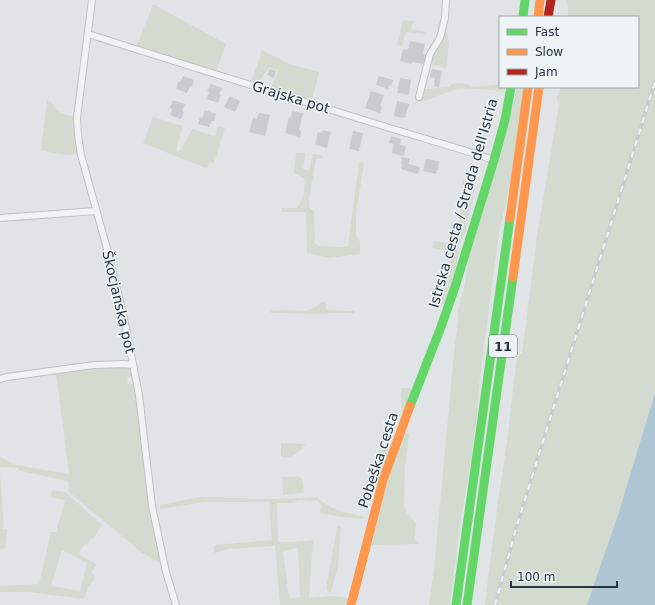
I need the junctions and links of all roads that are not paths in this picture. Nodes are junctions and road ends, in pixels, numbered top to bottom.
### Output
1 (92, 0) edge
2 (446, 0) edge
3 (525, 0) edge
4 (540, 0) edge
5 (551, 0) edge
6 (523, 16) edge
7 (538, 16) edge
8 (548, 16) edge
9 (88, 34) junction
10 (511, 88) edge
11 (528, 88) edge
12 (539, 88) edge
13 (419, 97) dead end
14 (494, 160) junction
15 (96, 211) junction
16 (0, 218) edge
17 (441, 327) joint
18 (133, 365) junction
19 (0, 379) edge
20 (176, 605) edge
21 (351, 605) edge
22 (456, 605) edge
23 (467, 605) edge

1 - 9 street, Škocjanska pot
2 - 13 street
3 - 6 main road
4 - 7 main road
5 - 8 main road
9 - 14 street, Grajska pot
9 - 15 street, Škocjanska pot
10 - 14 main road, Istrska cesta / Strada dell'Istria
11 - 22 main road, 11
12 - 23 main road, 11
14 - 17 main road, Istrska cesta / Strada dell'Istria
15 - 16 street
15 - 18 street, Škocjanska pot
17 - 21 main road, Pobeška cesta
18 - 19 street
18 - 20 street, Škocjanska pot

